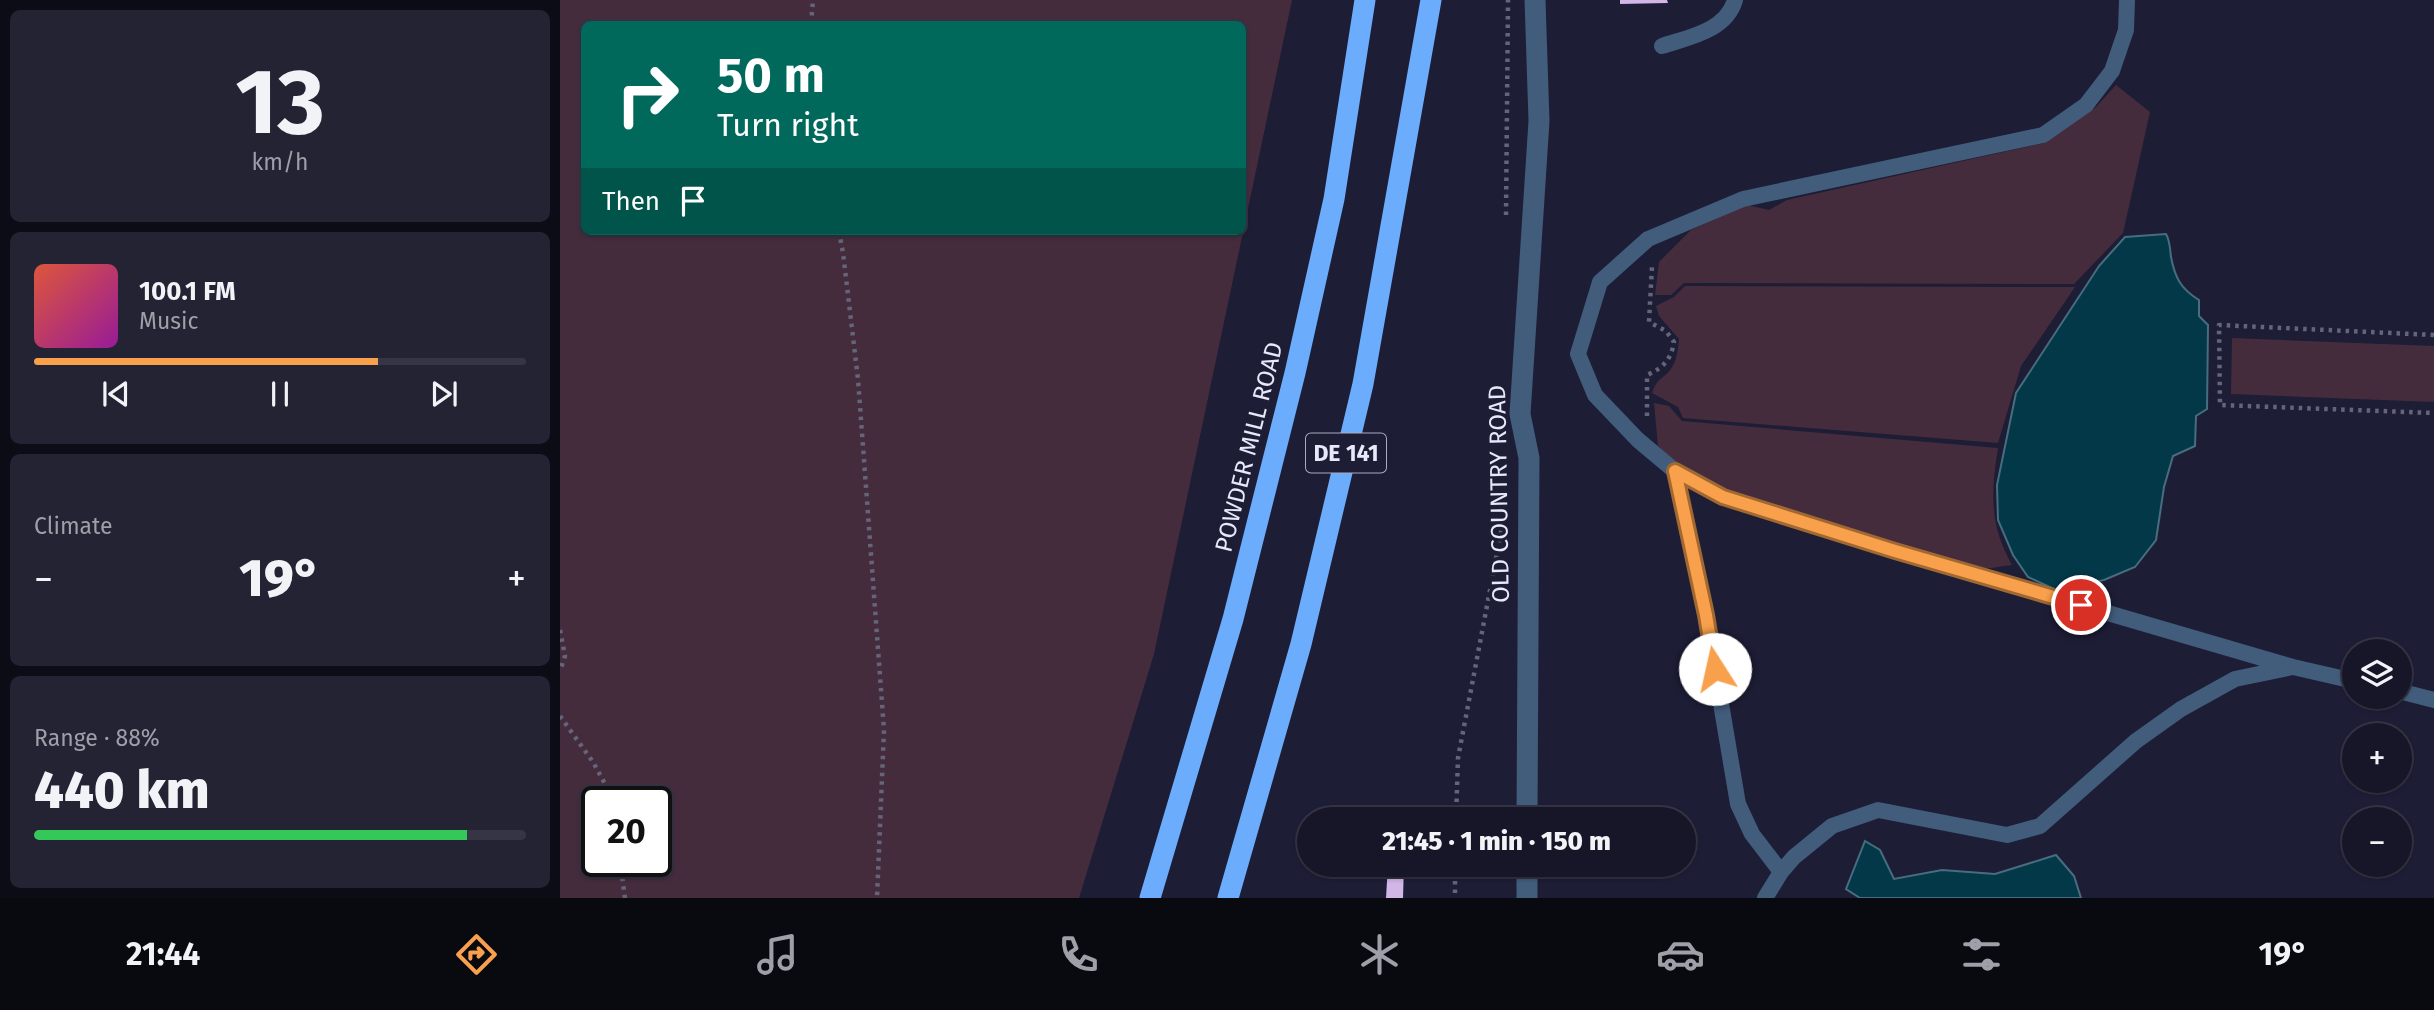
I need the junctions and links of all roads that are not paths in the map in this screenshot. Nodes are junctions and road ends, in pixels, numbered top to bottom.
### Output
1 (1365, 0) edge
2 (1431, 0) edge
3 (1535, 0) edge
4 (1735, 0) edge
5 (2127, 0) edge
6 (1662, 46) dead end
7 (1675, 471) junction
8 (2293, 667) junction
9 (2342, 678) edge
10 (2412, 694) edge
11 (2434, 700) edge
12 (1527, 807) edge
13 (1781, 872) junction
14 (1527, 877) edge
15 (1150, 898) edge
16 (1228, 898) edge
17 (1527, 898) edge
18 (1765, 898) edge

1 - 15 highway, POWDER MILL ROAD / DE 141
2 - 16 highway, DE 141
3 - 12 street, OLD COUNTRY ROAD
4 - 6 lane
5 - 7 lane
7 - 8 lane
7 - 13 lane
8 - 9 lane
8 - 13 lane
10 - 11 lane
13 - 18 lane
14 - 17 street

